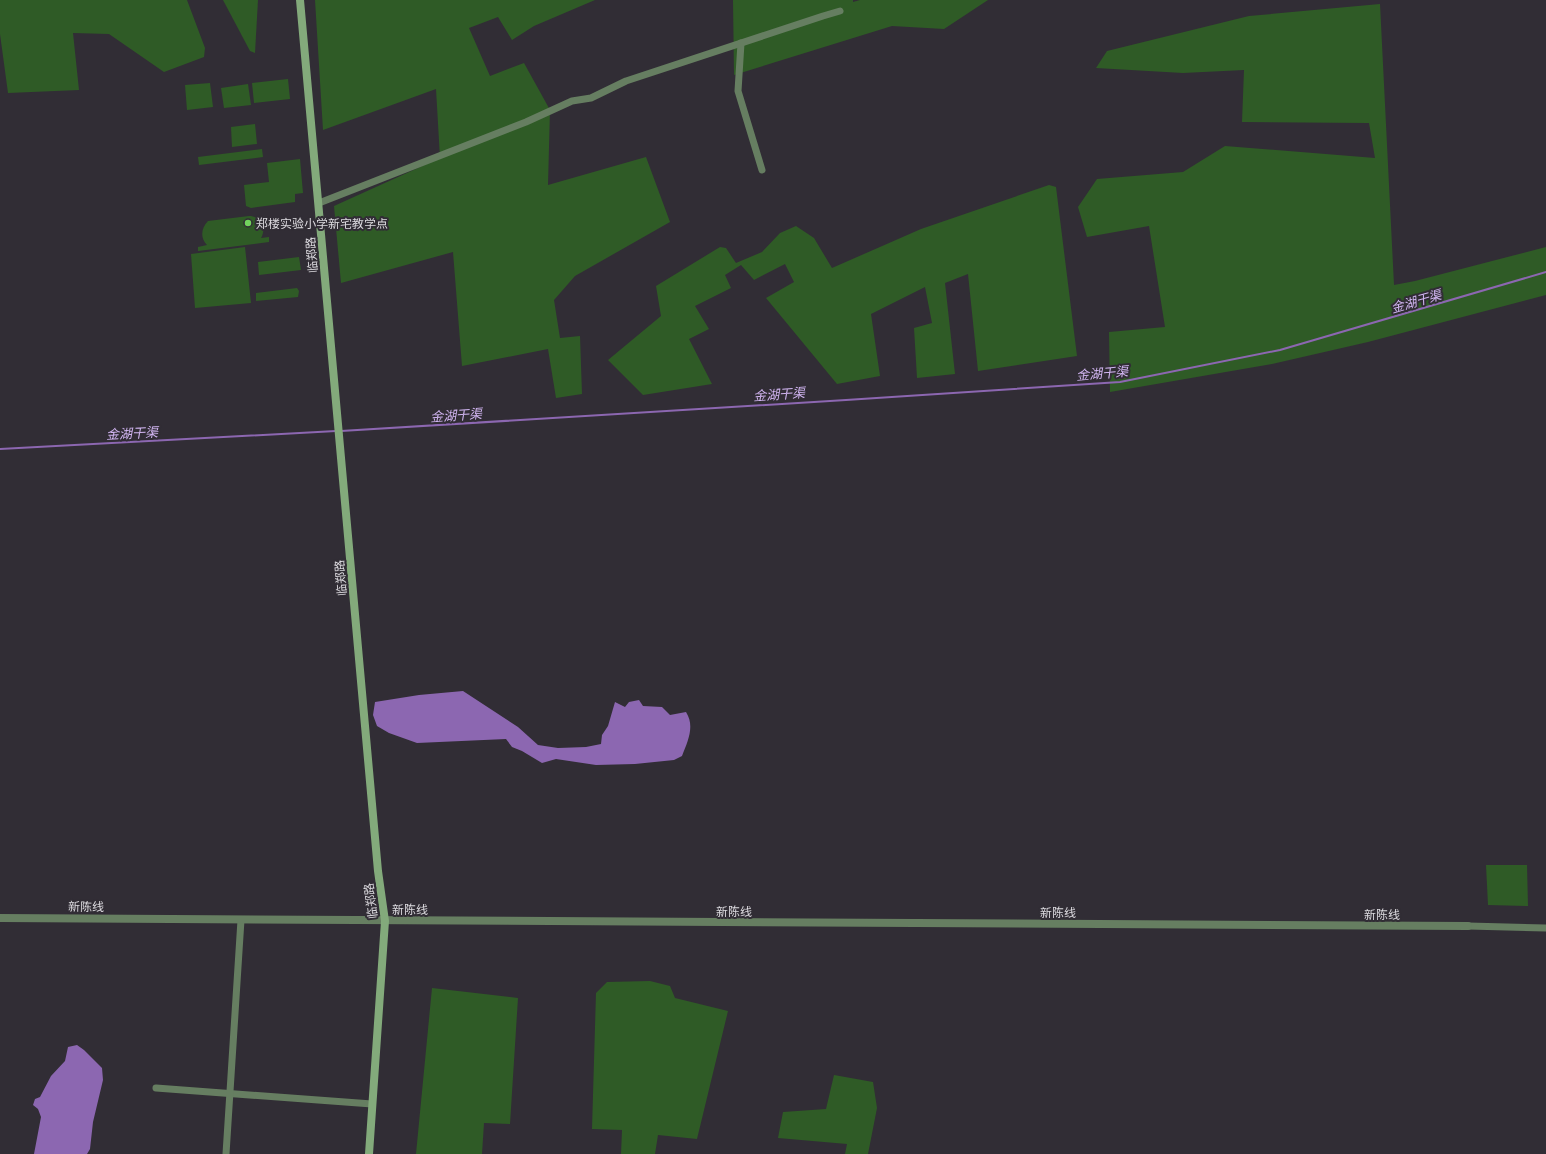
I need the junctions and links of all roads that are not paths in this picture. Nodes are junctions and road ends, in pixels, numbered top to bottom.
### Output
1 (300, 0) edge
2 (840, 11) dead end
3 (741, 43) junction
4 (762, 170) dead end
5 (319, 203) junction
6 (0, 918) edge
7 (241, 920) junction
8 (385, 921) junction
9 (1468, 926) joint
10 (1546, 928) edge
11 (156, 1088) dead end
12 (230, 1093) junction
13 (372, 1104) junction
14 (226, 1154) edge
15 (369, 1154) edge

1 - 5 main road, 临郑路
2 - 3 street
3 - 4 street
3 - 5 street
5 - 8 main road, 临郑路
6 - 7 street, 新陈线
7 - 8 street, 新陈线
7 - 12 street
8 - 9 street, 新陈线
8 - 13 main road, 临郑路
9 - 10 street
11 - 12 street
12 - 13 street
12 - 14 street
13 - 15 main road, 临郑路

